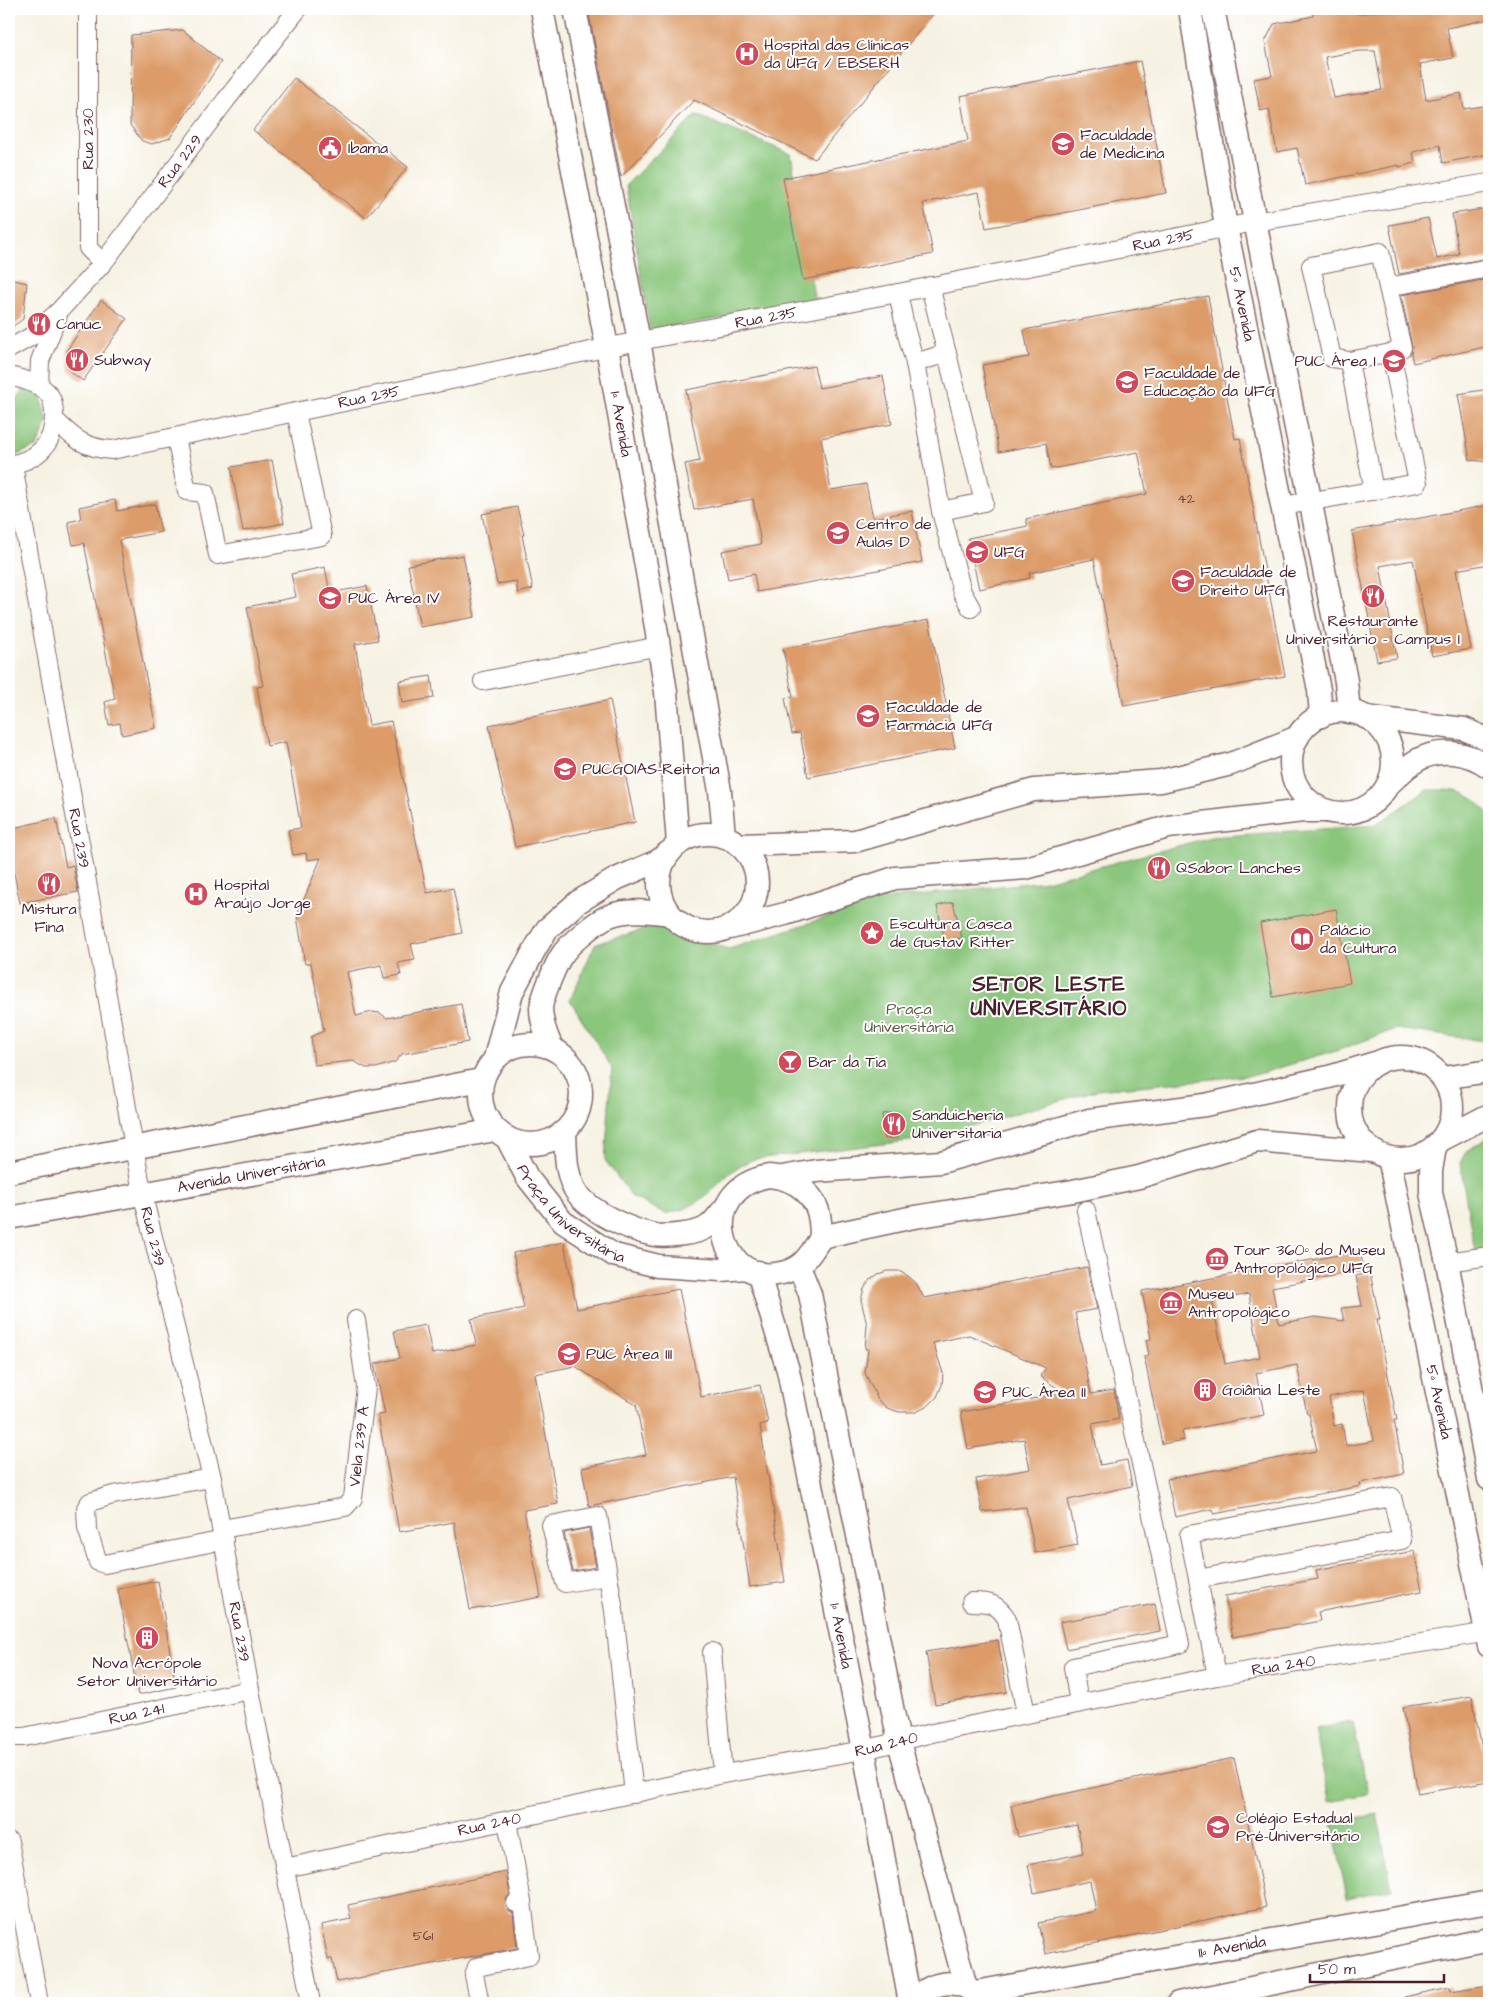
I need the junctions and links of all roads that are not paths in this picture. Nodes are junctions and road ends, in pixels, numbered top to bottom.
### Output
1 (88, 9) edge
2 (298, 9) edge
3 (542, 9) edge
4 (575, 9) edge
5 (1190, 9) edge
6 (1212, 9) edge
7 (1489, 183) edge
8 (1254, 222) junction
9 (1226, 227) junction
10 (103, 263) junction
11 (1489, 268) edge
12 (930, 286) junction
13 (1388, 287) junction
14 (898, 292) junction
15 (60, 310) junction
16 (639, 340) junction
17 (608, 347) junction
18 (9, 349) edge
19 (947, 353) junction
20 (1391, 353) junction
21 (1349, 361) junction
22 (915, 363) junction
23 (9, 376) edge
24 (39, 386) junction
25 (296, 412) junction
26 (54, 418) junction
27 (176, 437) junction
28 (11, 465) edge
29 (1374, 491) junction
30 (1310, 502) junction
31 (1283, 506) junction
32 (941, 510) junction
33 (971, 608) dead end
34 (659, 646) junction
35 (483, 681) dead end
36 (1357, 714) junction
37 (1321, 716) junction
38 (1298, 737) junction
39 (1489, 740) edge
40 (1489, 767) edge
41 (1389, 784) junction
42 (1327, 811) junction
43 (732, 841) junction
44 (678, 844) junction
45 (669, 914) junction
46 (730, 928) junction
47 (552, 1048) junction
48 (495, 1058) junction
49 (1375, 1063) junction
50 (1489, 1071) edge
51 (1443, 1078) junction
52 (481, 1080) junction
53 (1489, 1115) edge
54 (564, 1132) junction
55 (501, 1134) junction
56 (1438, 1143) junction
57 (135, 1147) junction
58 (1380, 1154) junction
59 (9, 1172) edge
60 (782, 1177) junction
61 (142, 1192) junction
62 (725, 1208) junction
63 (1086, 1210) dead end
64 (9, 1218) edge
65 (821, 1237) junction
66 (1489, 1256) edge
67 (1447, 1262) junction
68 (799, 1266) junction
69 (752, 1270) junction
70 (356, 1320) dead end
71 (826, 1383) junction
72 (791, 1391) junction
73 (212, 1478) junction
74 (1489, 1479) edge
75 (223, 1535) junction
76 (607, 1576) dead end
77 (1198, 1580) junction
78 (971, 1602) dead end
79 (1488, 1637) edge
80 (712, 1652) dead end
81 (1217, 1676) junction
82 (250, 1690) junction
83 (1079, 1703) junction
84 (1026, 1714) junction
85 (14, 1740) edge
86 (899, 1742) junction
87 (864, 1750) junction
88 (723, 1774) junction
89 (634, 1794) junction
90 (507, 1821) junction
91 (9, 1841) edge
92 (285, 1868) junction
93 (1489, 1902) edge
94 (1489, 1939) edge
95 (974, 1994) edge
96 (38, 2003) edge
97 (311, 2003) edge
98 (480, 2003) edge
99 (911, 2003) edge
100 (1178, 2003) edge

1 - 10 street, Rua 230
2 - 10 street, Rua 229
3 - 17 main road, 1ª Avenida
4 - 16 main road, 1ª Avenida
5 - 9 main road, 5ª Avenida
6 - 8 main road, 5ª Avenida
7 - 8 street, Rua 235
8 - 9 street, Rua 235
8 - 30 main road, 5ª Avenida
9 - 12 street, Rua 235
9 - 31 main road, 5ª Avenida
10 - 15 street, Rua 229
11 - 13 street
12 - 14 street, Rua 235
12 - 19 street
13 - 20 street
13 - 21 street
14 - 16 street, Rua 235
14 - 22 street
15 - 18 street, Rua 229
15 - 24 street, Rua 229
16 - 17 street, Rua 235
16 - 43 main road, 1ª Avenida
17 - 25 street, Rua 235
17 - 34 main road, 1ª Avenida
19 - 22 street
19 - 32 street
20 - 21 street
20 - 29 street
21 - 29 street
22 - 32 street
23 - 24 street
24 - 26 street
25 - 27 street, Rua 235
25 - 27 street
26 - 27 street, Rua 235
26 - 28 street
28 - 57 street, Rua 239
29 - 30 street
30 - 31 street
30 - 36 main road, 5ª Avenida
31 - 37 main road, 5ª Avenida
32 - 33 street
34 - 35 street
34 - 44 main road, 1ª Avenida
36 - 37 main road
36 - 39 main road
36 - 41 main road
37 - 38 main road
38 - 42 main road
38 - 43 main road
40 - 41 main road
41 - 42 main road
42 - 46 main road
43 - 44 main road
43 - 46 main road
44 - 45 main road
44 - 48 main road
45 - 46 main road
45 - 47 main road
47 - 48 main road
47 - 54 main road
48 - 52 main road
49 - 51 main road
49 - 58 main road
49 - 60 main road
50 - 51 main road
51 - 56 main road
52 - 55 main road
52 - 57 main road
53 - 56 main road
54 - 55 main road
54 - 62 main road, Praça Universitária
55 - 61 main road, Avenida Universitária
55 - 69 main road, Praça Universitária
56 - 58 main road
56 - 67 main road
57 - 59 main road
57 - 61 street, Rua 239
58 - 65 main road
58 - 79 main road, 5ª Avenida
60 - 62 main road
60 - 65 main road
61 - 64 main road, Avenida Universitária
61 - 73 street, Rua 239
62 - 69 main road
63 - 83 street
65 - 68 main road
66 - 67 street
67 - 74 main road
68 - 69 main road
68 - 71 main road
69 - 72 main road, 1ª Avenida
70 - 75 street, Viela 239 A
71 - 72 main road
71 - 86 main road
72 - 87 main road, 1ª Avenida
73 - 75 street, Rua 239
73 - 75 street, Viela 239 A
75 - 82 street, Rua 239
76 - 89 street
77 - 77 street
77 - 81 street
78 - 84 street
79 - 81 street, Rua 240
80 - 88 street
81 - 83 street, Rua 240
82 - 85 street, Rua 241
82 - 92 street, Rua 239
83 - 84 street, Rua 240
84 - 86 street, Rua 240
86 - 87 street, Rua 240
86 - 95 main road
87 - 88 street, Rua 240
87 - 99 main road, 1ª Avenida
88 - 89 street, Rua 240
89 - 90 street, Rua 240
90 - 92 street, Rua 240
90 - 98 street
91 - 96 street
92 - 97 street, Rua 239
93 - 95 main road, 11ª Avenida
94 - 100 main road
95 - 99 main road, 11ª Avenida

